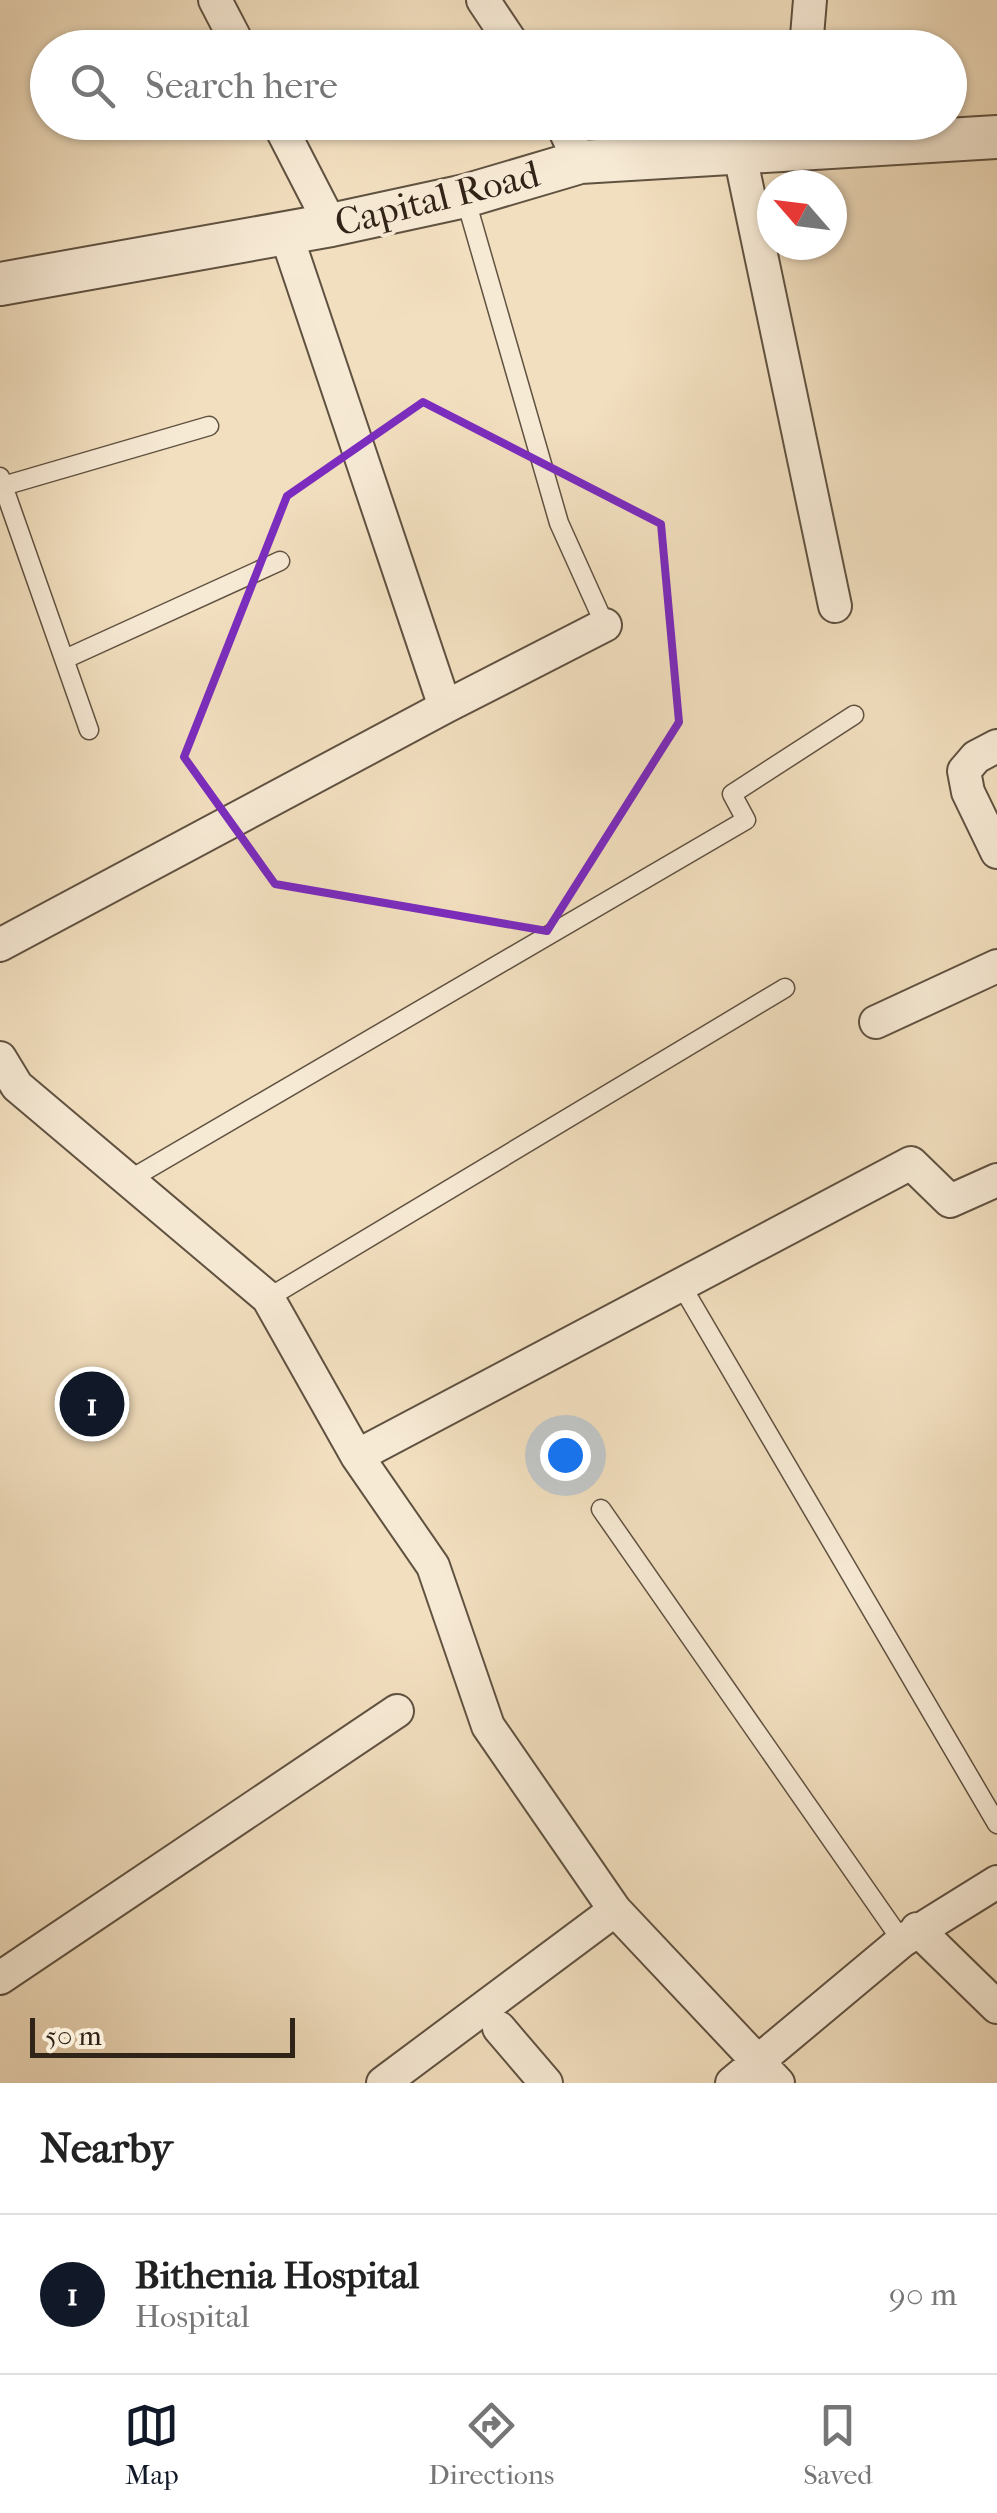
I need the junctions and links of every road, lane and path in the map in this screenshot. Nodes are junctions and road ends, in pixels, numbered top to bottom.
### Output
1 (215, 0) edge
2 (482, 0) edge
3 (810, 0) edge
4 (231, 30) edge
5 (503, 30) edge
6 (808, 30) edge
7 (287, 140) edge
8 (570, 140) edge
9 (788, 140) edge
10 (917, 140) edge
11 (996, 142) edge
12 (740, 155) junction
13 (580, 162) junction
14 (465, 196) junction
15 (331, 225) junction
16 (286, 234) junction
17 (0, 284) edge
18 (209, 426) dead end
19 (2, 482) edge
20 (280, 561) dead end
21 (834, 606) dead end
22 (606, 624) joint
23 (65, 660) junction
24 (444, 707) junction
25 (854, 715) dead end
26 (90, 730) dead end
27 (997, 746) edge
28 (997, 852) edge
29 (0, 945) edge
30 (997, 966) edge
31 (785, 988) dead end
32 (876, 1022) dead end
33 (0, 1058) edge
34 (129, 1180) junction
35 (997, 1180) edge
36 (680, 1283) junction
37 (268, 1298) junction
38 (358, 1456) junction
39 (601, 1509) dead end
40 (397, 1711) dead end
41 (997, 1824) edge
42 (997, 1882) edge
43 (615, 1910) junction
44 (910, 1935) junction
45 (0, 1978) edge
46 (997, 2008) edge
47 (499, 2028) dead end
48 (767, 2072) edge
49 (383, 2083) edge
50 (546, 2083) edge
51 (732, 2083) edge

1 - 4 street
2 - 5 street
3 - 6 street
7 - 15 street
8 - 13 street
9 - 12 street, Capital Road
10 - 11 street, Capital Road
12 - 13 street, Capital Road
12 - 21 street
13 - 14 street, Capital Road
14 - 15 street, Capital Road
14 - 22 lane
15 - 16 street, Capital Road
16 - 17 street, Capital Road
16 - 24 street
18 - 19 lane
19 - 23 lane
20 - 23 lane
22 - 24 street
23 - 26 lane
24 - 29 street
25 - 34 lane
27 - 28 street
30 - 32 street
31 - 37 lane
33 - 34 street
34 - 37 street
35 - 36 street
36 - 38 street
36 - 41 lane
37 - 38 street
38 - 43 street
39 - 44 lane
40 - 45 street
42 - 44 street
43 - 48 street
43 - 49 street
44 - 46 street
44 - 48 street
47 - 50 street
48 - 51 street

